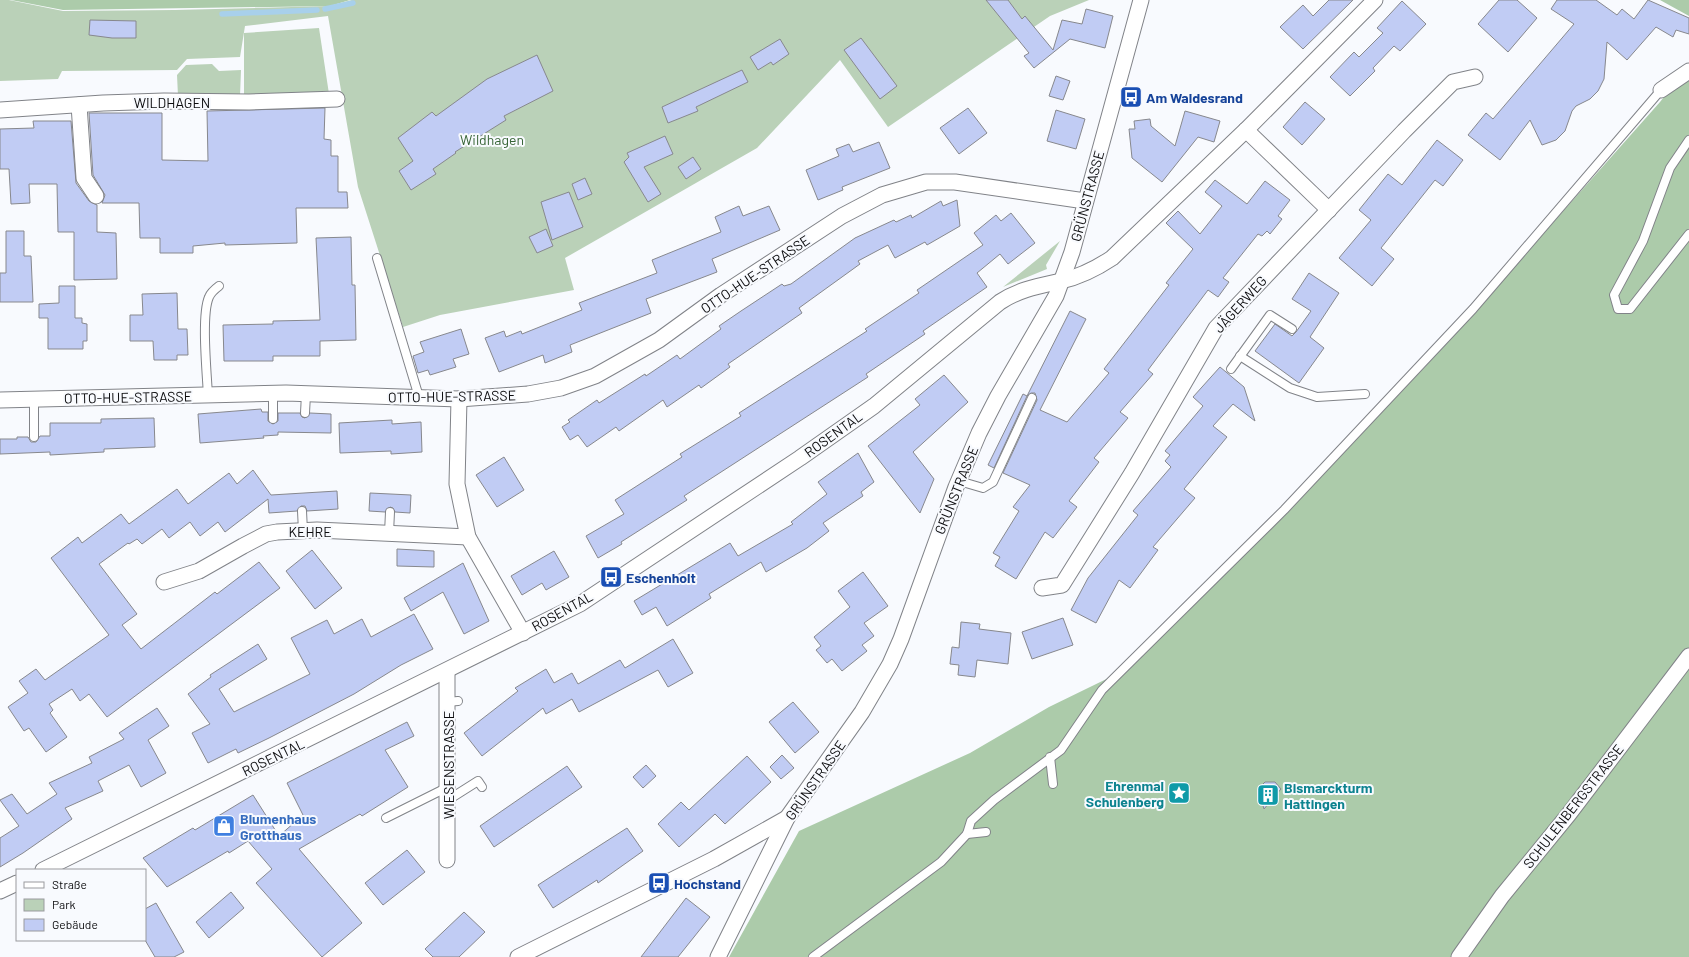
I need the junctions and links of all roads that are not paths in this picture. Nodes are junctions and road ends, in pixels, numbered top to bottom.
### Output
1 (1141, 0) edge
2 (1375, 0) edge
3 (1689, 71) edge
4 (1475, 77) dead end
5 (1661, 90) joint
6 (337, 99) dead end
7 (79, 105) junction
8 (0, 110) edge
9 (1246, 130) junction
10 (1689, 140) edge
11 (96, 196) dead end
12 (1084, 201) junction
13 (1329, 210) junction
14 (1689, 234) edge
15 (377, 258) dead end
16 (1063, 281) junction
17 (219, 286) dead end
18 (1292, 329) dead end
19 (1240, 356) junction
20 (1231, 369) dead end
21 (273, 394) junction
22 (306, 394) junction
23 (1365, 394) dead end
24 (208, 396) junction
25 (419, 397) junction
26 (1032, 398) dead end
27 (34, 399) junction
28 (459, 399) junction
29 (0, 400) edge
30 (305, 413) dead end
31 (273, 419) dead end
32 (34, 437) dead end
33 (958, 481) junction
34 (302, 511) dead end
35 (390, 512) dead end
36 (303, 531) junction
37 (388, 533) junction
38 (468, 537) junction
39 (164, 582) dead end
40 (1042, 588) dead end
41 (523, 633) junction
42 (1689, 656) edge
43 (447, 671) junction
44 (1050, 757) junction
45 (1053, 784) dead end
46 (482, 787) dead end
47 (448, 793) junction
48 (386, 818) dead end
49 (787, 818) junction
50 (986, 832) dead end
51 (966, 834) junction
52 (448, 860) dead end
53 (45, 869) edge
54 (16, 883) edge
55 (0, 891) edge
56 (518, 957) edge
57 (718, 957) edge
58 (813, 957) edge
59 (1459, 957) edge

1 - 12 street, GRÜNSTRASSE
2 - 9 street
3 - 5 street
4 - 13 street, JÄGERWEG
5 - 44 lane
6 - 7 street, WILDHAGEN
7 - 8 street, WILDHAGEN
7 - 11 street
9 - 13 street
9 - 16 street
10 - 14 lane
12 - 16 street, GRÜNSTRASSE
12 - 28 street, OTTO-HUE-STRASSE
13 - 40 street, JÄGERWEG
15 - 25 lane
16 - 33 street, GRÜNSTRASSE
16 - 41 street, ROSENTAL
17 - 24 lane
18 - 19 lane
19 - 20 lane
19 - 23 lane
21 - 22 street, OTTO-HUE-STRASSE
21 - 24 street, OTTO-HUE-STRASSE
21 - 31 lane
22 - 25 street, OTTO-HUE-STRASSE
22 - 30 lane
24 - 27 street, OTTO-HUE-STRASSE
25 - 28 street, OTTO-HUE-STRASSE
26 - 33 lane
27 - 29 street, OTTO-HUE-STRASSE
27 - 32 lane
28 - 38 street
33 - 49 street, GRÜNSTRASSE
34 - 36 lane
35 - 37 lane
36 - 37 street, KEHRE
36 - 39 street, KEHRE
37 - 38 street, KEHRE
38 - 41 street
41 - 43 street, ROSENTAL
42 - 59 street, SCHULENBERGSTRASSE
43 - 47 street, WIESENSTRASSE
43 - 53 street, ROSENTAL
44 - 45 lane
44 - 51 lane
46 - 47 lane
47 - 48 lane
47 - 52 street, WIESENSTRASSE
49 - 56 street
49 - 57 street, GRÜNSTRASSE
50 - 51 lane
51 - 58 lane
54 - 55 street

